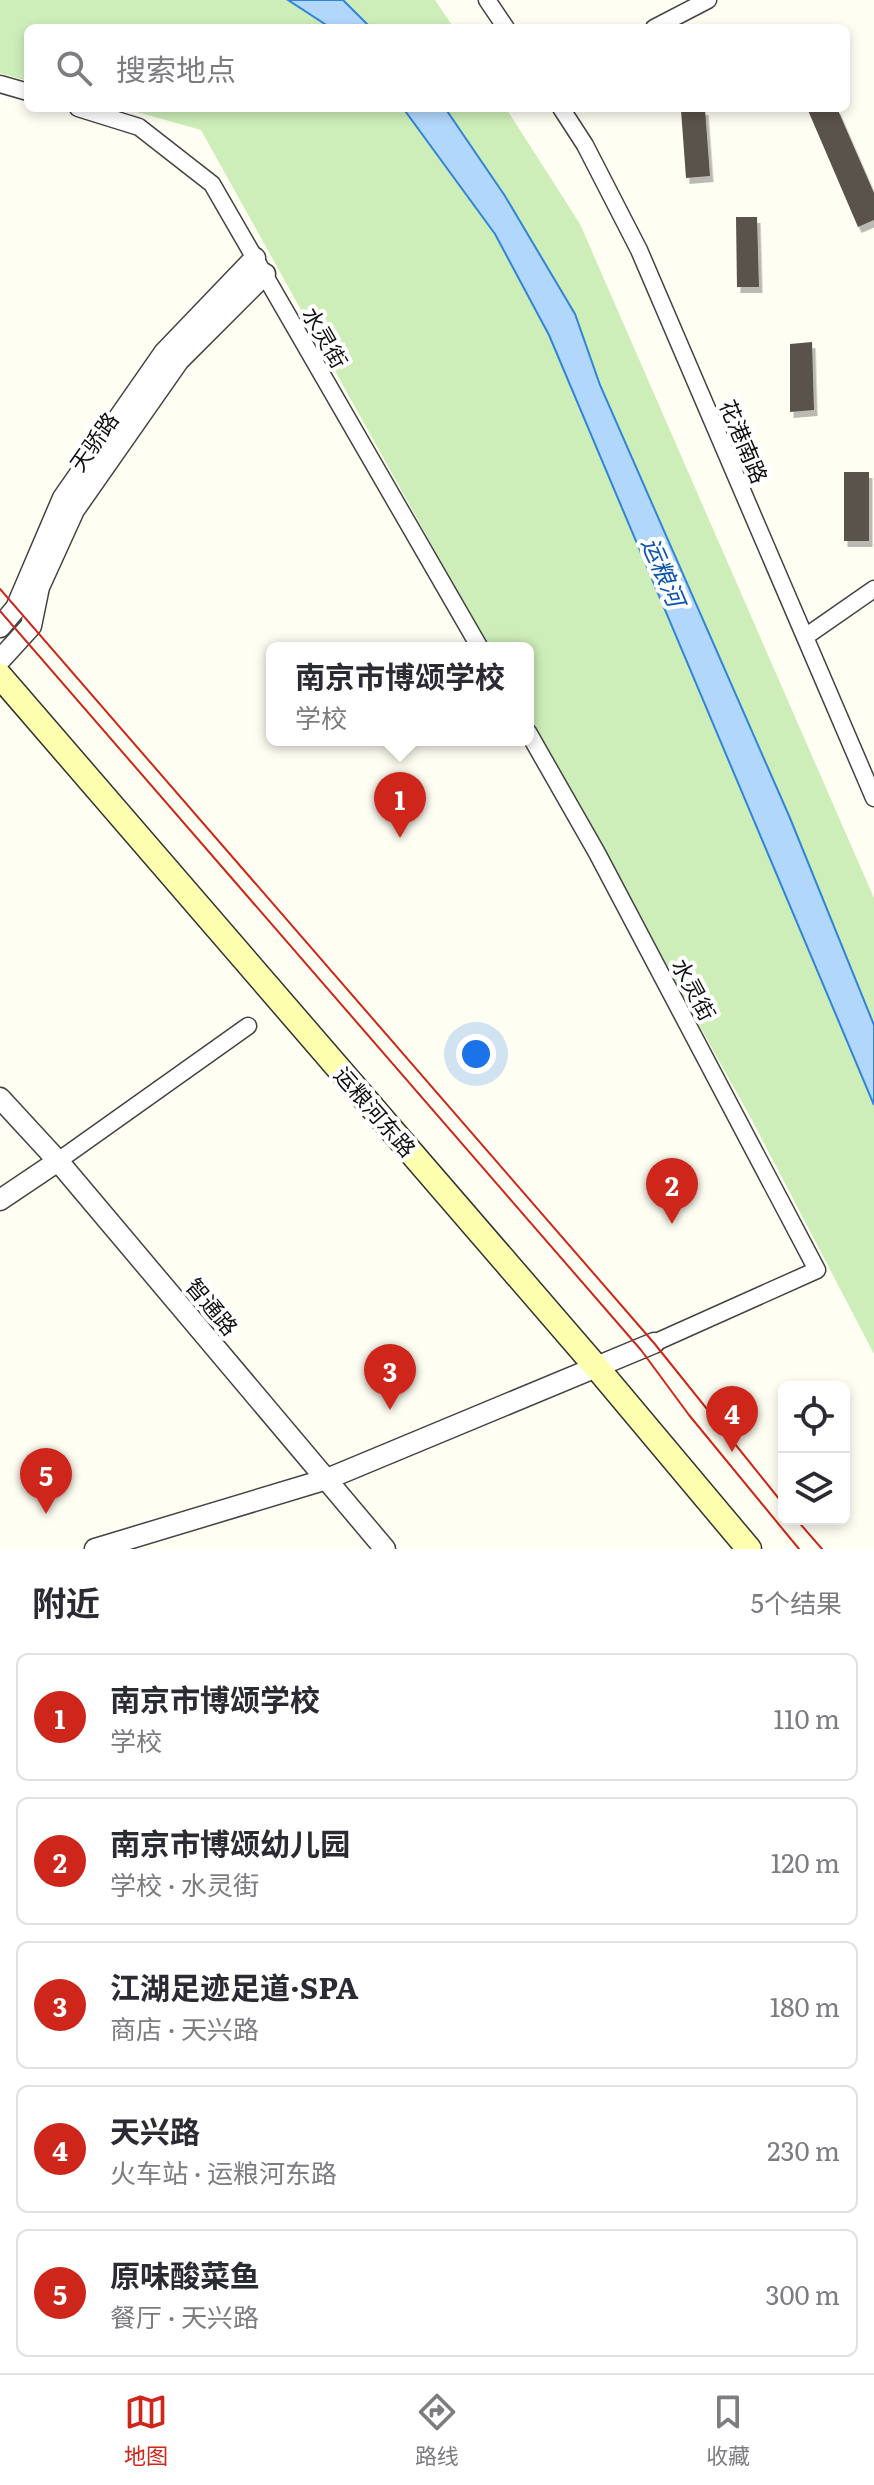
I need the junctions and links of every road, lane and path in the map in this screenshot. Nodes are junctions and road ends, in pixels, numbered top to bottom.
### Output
1 (487, 0) edge
2 (708, 0) edge
3 (503, 24) edge
4 (662, 24) edge
5 (0, 84) edge
6 (24, 91) edge
7 (91, 112) edge
8 (564, 112) edge
9 (260, 266) junction
10 (874, 589) edge
11 (0, 627) edge
12 (805, 637) junction
13 (477, 642) edge
14 (0, 660) edge
15 (0, 676) edge
16 (534, 743) edge
17 (874, 798) edge
18 (248, 1026) dead end
19 (0, 1098) edge
20 (58, 1161) junction
21 (0, 1200) edge
22 (654, 1343) joint
23 (598, 1369) junction
24 (327, 1479) junction
25 (101, 1548) edge
26 (385, 1549) edge
27 (749, 1549) edge

1 - 3 street
2 - 4 street
5 - 6 street
7 - 9 street, 水灵街
8 - 12 street, 花港南路
9 - 11 street, 天骄路
9 - 13 street, 水灵街
9 - 14 street, 天骄路
10 - 12 street
12 - 17 street, 花港南路
15 - 23 main road, 运粮河东路
16 - 22 street, 水灵街
18 - 20 street
19 - 20 street, 智通路
20 - 21 street
20 - 24 street, 智通路
22 - 23 street
23 - 24 street
23 - 27 main road, 运粮河东路
24 - 25 street
24 - 26 street, 智通路

